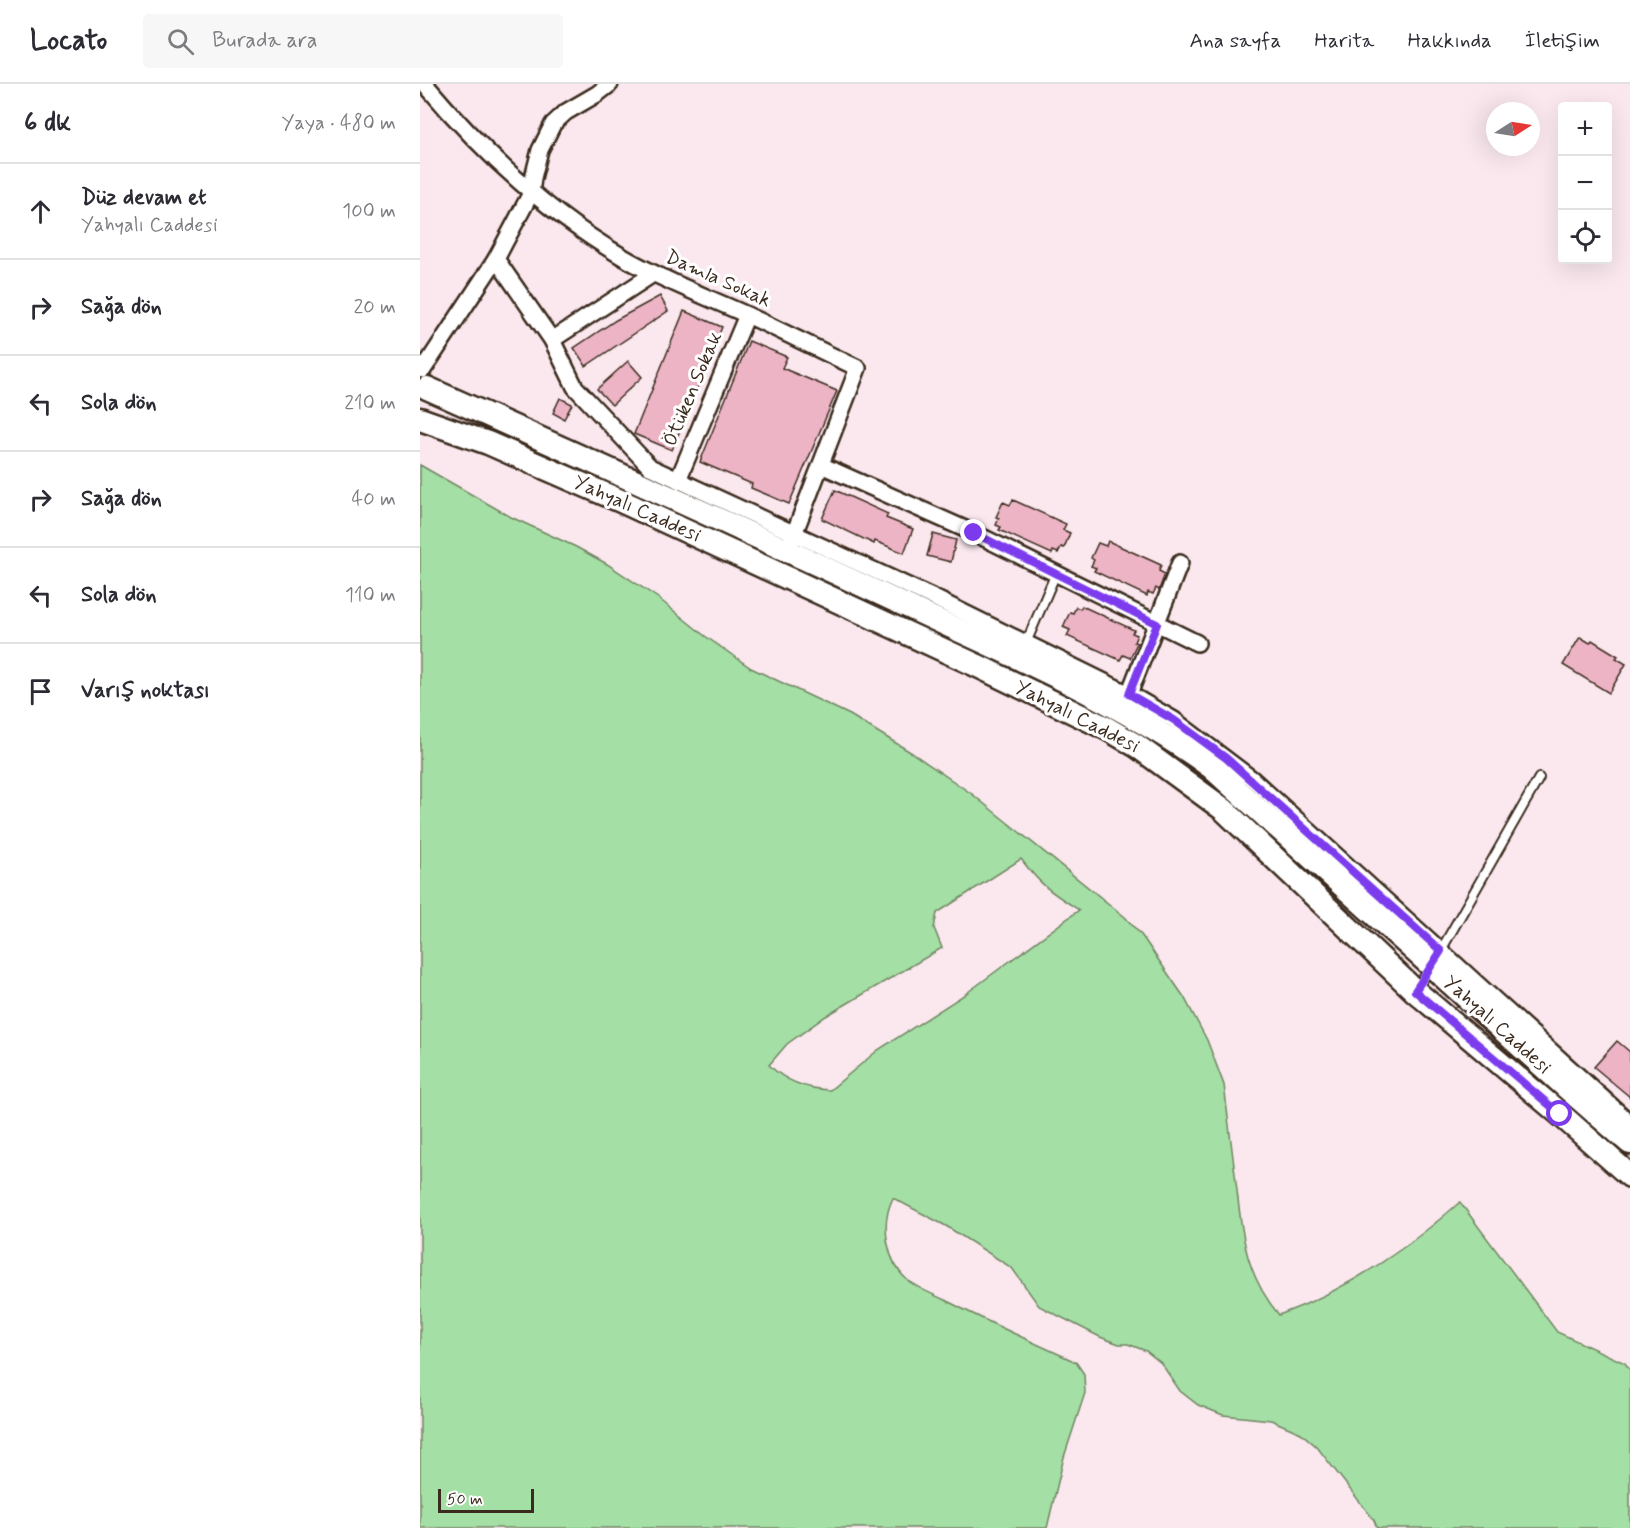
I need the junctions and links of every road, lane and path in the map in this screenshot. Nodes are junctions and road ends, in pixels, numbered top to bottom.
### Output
1 (425, 84) edge
2 (610, 84) edge
3 (531, 193) junction
4 (496, 259) junction
5 (653, 274) junction
6 (747, 315) junction
7 (552, 340) junction
8 (422, 379) edge
9 (420, 417) edge
10 (821, 465) junction
11 (678, 480) junction
12 (791, 542) junction
13 (1180, 563) dead end
14 (1056, 573) junction
15 (1157, 624) junction
16 (1026, 643) junction
17 (1197, 643) dead end
18 (1129, 694) junction
19 (1539, 778) dead end
20 (1436, 959) junction
21 (1415, 991) junction
22 (1630, 1123) edge
23 (1630, 1143) edge
24 (1630, 1176) edge

1 - 3 street, Damla Sokak
2 - 3 street
3 - 4 street
3 - 5 street, Damla Sokak
4 - 7 street
4 - 8 street
5 - 6 street, Damla Sokak
5 - 7 street
6 - 10 street, Damla Sokak
6 - 11 street, Ötüken Sokak
7 - 11 street
8 - 9 main road
8 - 12 main road, Yahyalı Caddesi
9 - 21 main road, Yahyalı Caddesi
10 - 12 street, Damla Sokak
10 - 14 street
11 - 12 street
12 - 16 street
12 - 20 main road, Yahyalı Caddesi
13 - 15 street
14 - 15 street
14 - 16 lane
15 - 17 street
15 - 18 street
16 - 18 street
18 - 20 street
19 - 20 lane
20 - 21 lane
20 - 22 street
20 - 23 main road, Yahyalı Caddesi
21 - 24 main road, Yahyalı Caddesi

